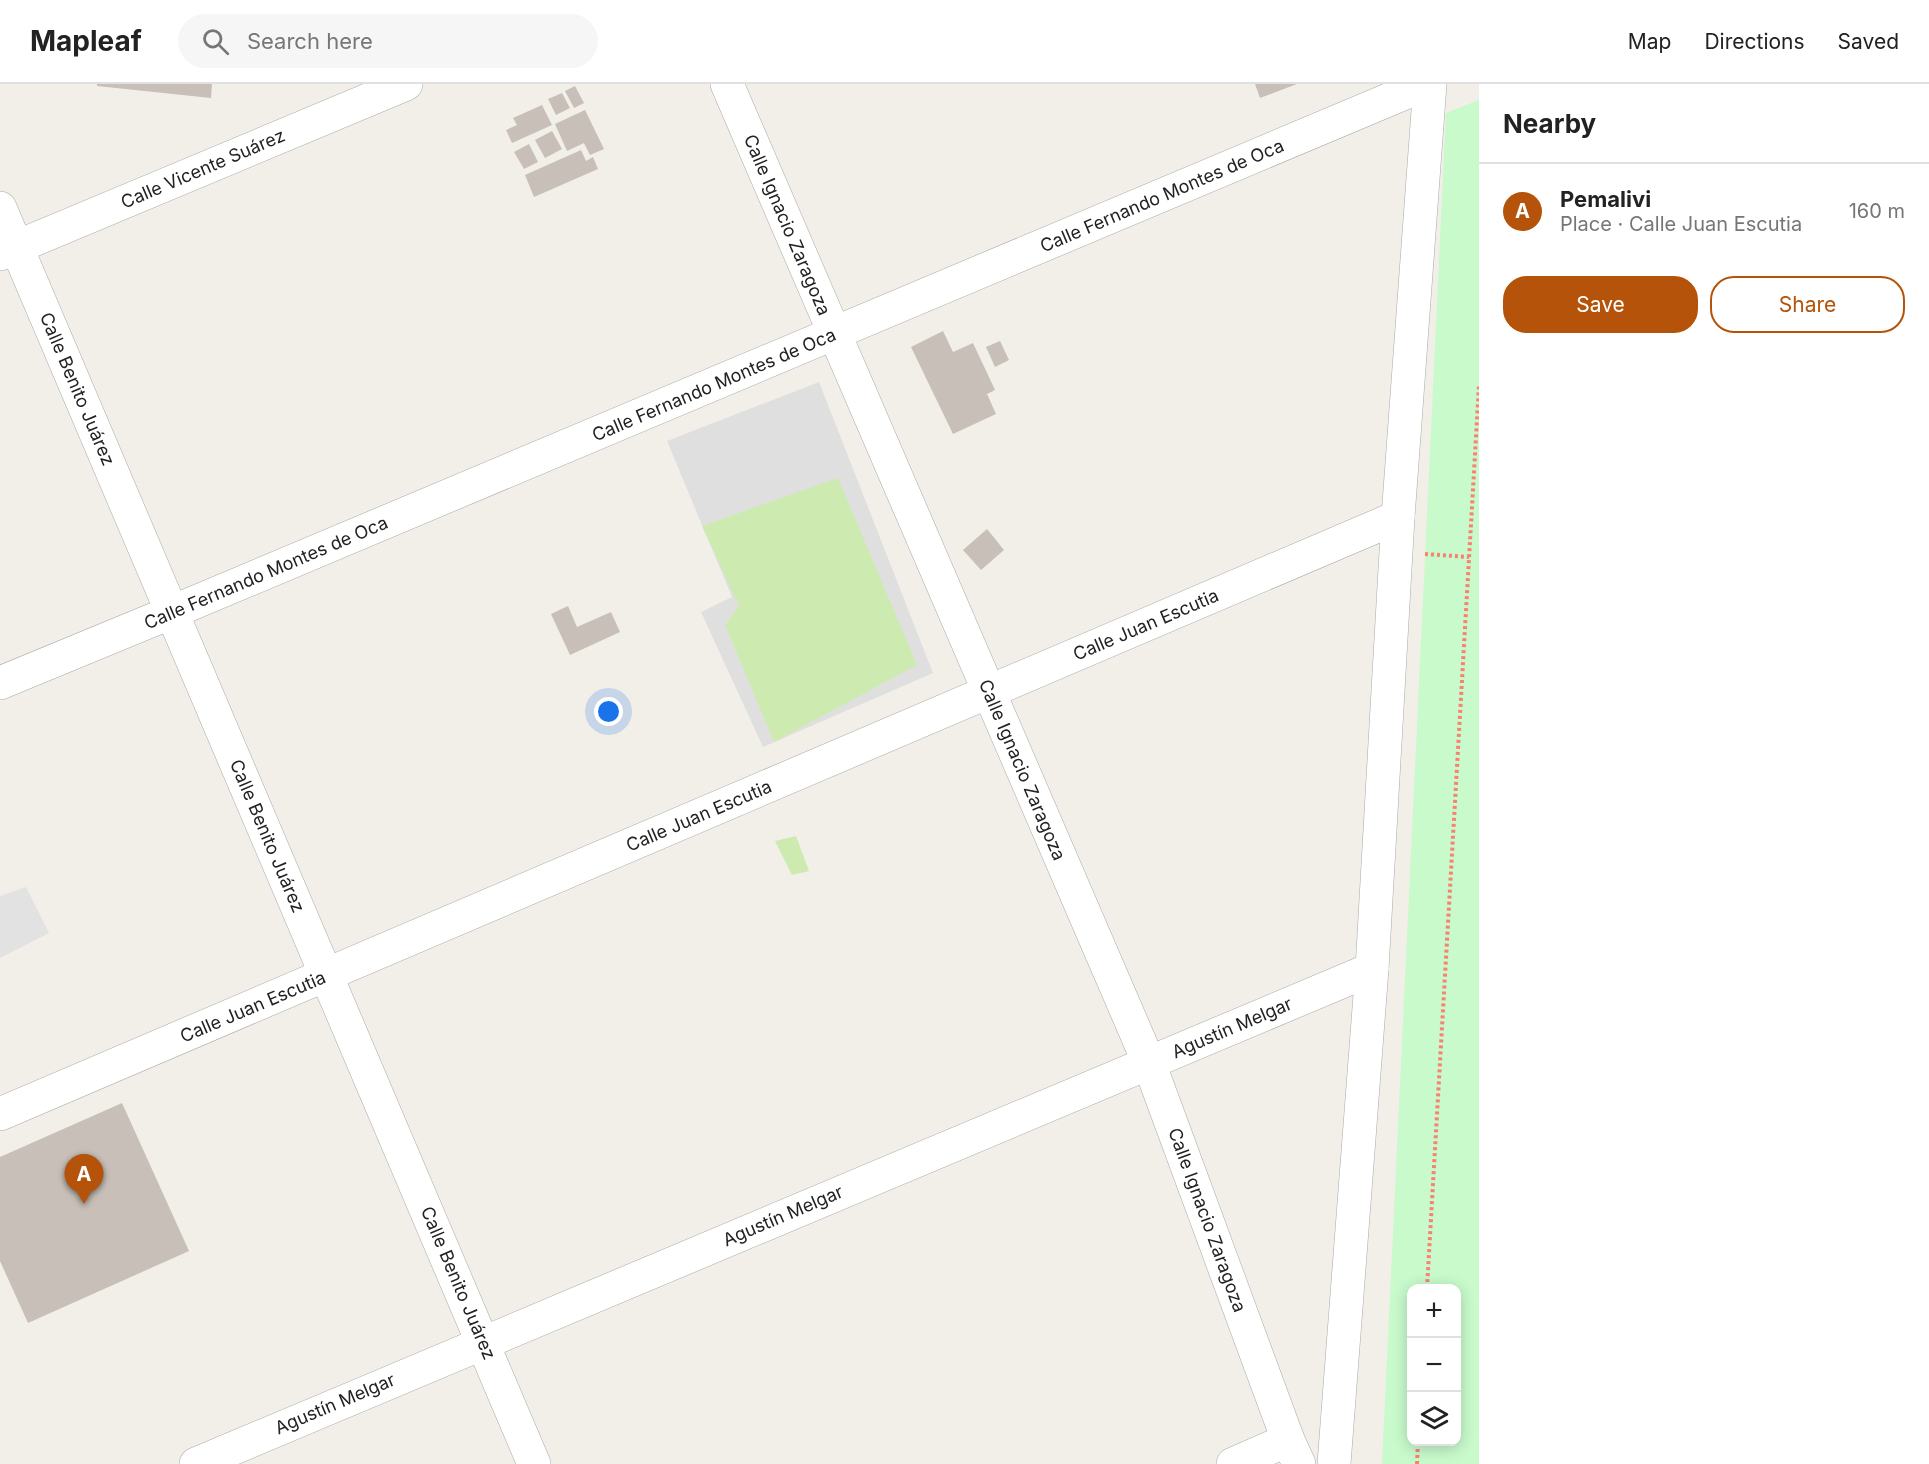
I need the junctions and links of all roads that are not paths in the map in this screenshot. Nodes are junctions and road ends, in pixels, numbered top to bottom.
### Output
1 (406, 84) edge
2 (727, 84) edge
3 (1428, 84) edge
4 (0, 208) edge
5 (8, 250) edge
6 (834, 335) junction
7 (1398, 517) junction
8 (172, 612) junction
9 (0, 683) edge
10 (988, 693) junction
11 (1372, 969) junction
12 (327, 976) junction
13 (1149, 1063) junction
14 (0, 1114) edge
15 (483, 1342) junction
16 (1293, 1452) edge
17 (195, 1464) edge
18 (534, 1464) edge
19 (1233, 1464) edge
20 (1334, 1464) edge

1 - 5 street, Calle Vicente Suárez
2 - 6 street, Calle Ignacio Zaragoza
3 - 6 street, Calle Fernando Montes de Oca
3 - 7 street
4 - 5 street, Calle Benito Juárez
5 - 8 street, Calle Benito Juárez
6 - 8 street, Calle Fernando Montes de Oca
6 - 10 street, Calle Ignacio Zaragoza
7 - 10 street, Calle Juan Escutia
7 - 11 street
8 - 9 street, Calle Fernando Montes de Oca
8 - 12 street, Calle Benito Juárez
10 - 12 street, Calle Juan Escutia
10 - 13 street, Calle Ignacio Zaragoza
11 - 13 street, Agustín Melgar
11 - 20 street
12 - 14 street, Calle Juan Escutia
12 - 15 street, Calle Benito Juárez
13 - 15 street, Agustín Melgar
13 - 16 street, Calle Ignacio Zaragoza
15 - 17 street, Agustín Melgar
15 - 18 street, Calle Benito Juárez
16 - 19 street

